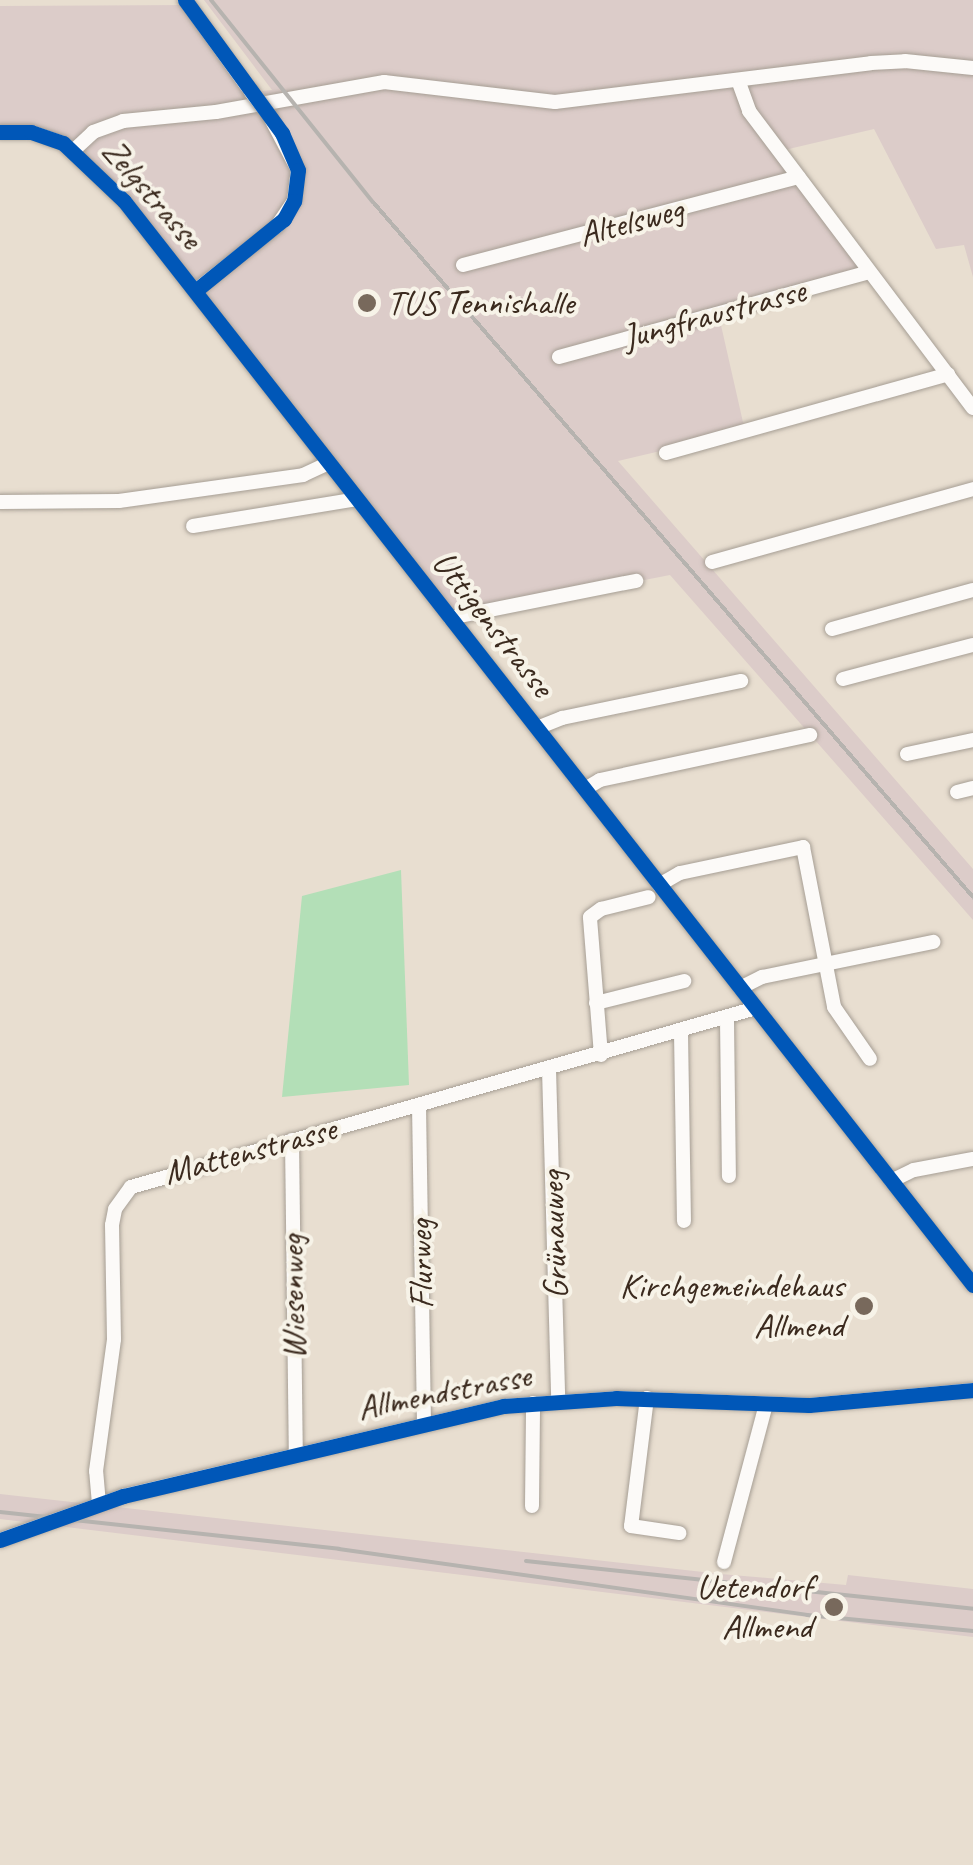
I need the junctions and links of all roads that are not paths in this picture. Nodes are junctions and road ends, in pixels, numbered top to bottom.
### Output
1 (185, 0) edge
2 (973, 68) edge
3 (738, 80) junction
4 (0, 132) edge
5 (74, 150) junction
6 (798, 178) junction
7 (463, 266) dead end
8 (869, 272) junction
9 (196, 291) junction
10 (559, 356) dead end
11 (948, 374) junction
12 (973, 408) edge
13 (666, 452) dead end
14 (329, 463) junction
15 (973, 490) edge
16 (357, 499) junction
17 (0, 502) edge
18 (193, 526) dead end
19 (712, 562) dead end
20 (636, 582) dead end
21 (973, 590) edge
22 (450, 618) junction
23 (832, 629) dead end
24 (973, 645) edge
25 (842, 679) dead end
26 (741, 682) dead end
27 (537, 728) junction
28 (810, 736) dead end
29 (973, 740) edge
30 (907, 754) dead end
31 (973, 788) edge
32 (585, 790) junction
33 (957, 792) dead end
34 (654, 891) junction
35 (934, 942) dead end
36 (826, 964) junction
37 (684, 981) dead end
38 (740, 988) junction
39 (596, 1003) junction
40 (756, 1008) junction
41 (726, 1020) junction
42 (682, 1032) junction
43 (600, 1055) junction
44 (870, 1059) dead end
45 (549, 1070) junction
46 (419, 1105) junction
47 (292, 1140) junction
48 (973, 1160) edge
49 (729, 1176) dead end
50 (891, 1181) junction
51 (684, 1221) dead end
52 (973, 1286) edge
53 (973, 1390) edge
54 (647, 1398) junction
55 (558, 1400) junction
56 (533, 1402) junction
57 (766, 1404) junction
58 (424, 1422) junction
59 (296, 1454) junction
60 (99, 1504) junction
61 (532, 1506) dead end
62 (679, 1532) dead end
63 (0, 1540) edge
64 (724, 1562) dead end

1 - 9 street, bridge
2 - 3 street, Zelgstrasse
3 - 5 street, Zelgstrasse
3 - 6 street
4 - 5 street, Zelgstrasse
5 - 9 street, Zelgstrasse
6 - 7 street, Altelsweg
6 - 8 street
8 - 10 street, Jungfraustrasse
8 - 11 street
9 - 14 street, Uttigenstrasse
11 - 12 street
11 - 13 street
14 - 16 street, Uttigenstrasse
14 - 17 street
15 - 19 street
16 - 18 street
16 - 22 street, Uttigenstrasse
20 - 22 street
21 - 23 street
22 - 27 street, Uttigenstrasse
24 - 25 street
26 - 27 street
27 - 32 street, Uttigenstrasse
28 - 32 street
29 - 30 street
31 - 33 street
32 - 34 street, Uttigenstrasse
34 - 36 street
34 - 38 street, Uttigenstrasse
34 - 39 street
35 - 36 street
36 - 38 street
36 - 44 street
37 - 39 street
38 - 40 street, Uttigenstrasse
39 - 43 street
40 - 41 street, Mattenstrasse
40 - 50 street, Uttigenstrasse
41 - 42 street, Mattenstrasse
41 - 49 street
42 - 43 street, Mattenstrasse
42 - 51 street
43 - 45 street, Mattenstrasse
45 - 46 street, Mattenstrasse
45 - 55 street, Grünauweg
46 - 47 street, Mattenstrasse
46 - 58 street, Flurweg
47 - 59 street, Wiesenweg
47 - 60 street, Mattenstrasse
48 - 50 street
50 - 52 street, Uttigenstrasse
53 - 57 street, Allmendstrasse
54 - 55 street, Allmendstrasse
54 - 57 street, Allmendstrasse
54 - 62 street
55 - 56 street, Allmendstrasse
56 - 58 street, Allmendstrasse
56 - 61 street
57 - 64 street
58 - 59 street, Allmendstrasse
59 - 60 street, Allmendstrasse
60 - 63 street, Allmendstrasse

